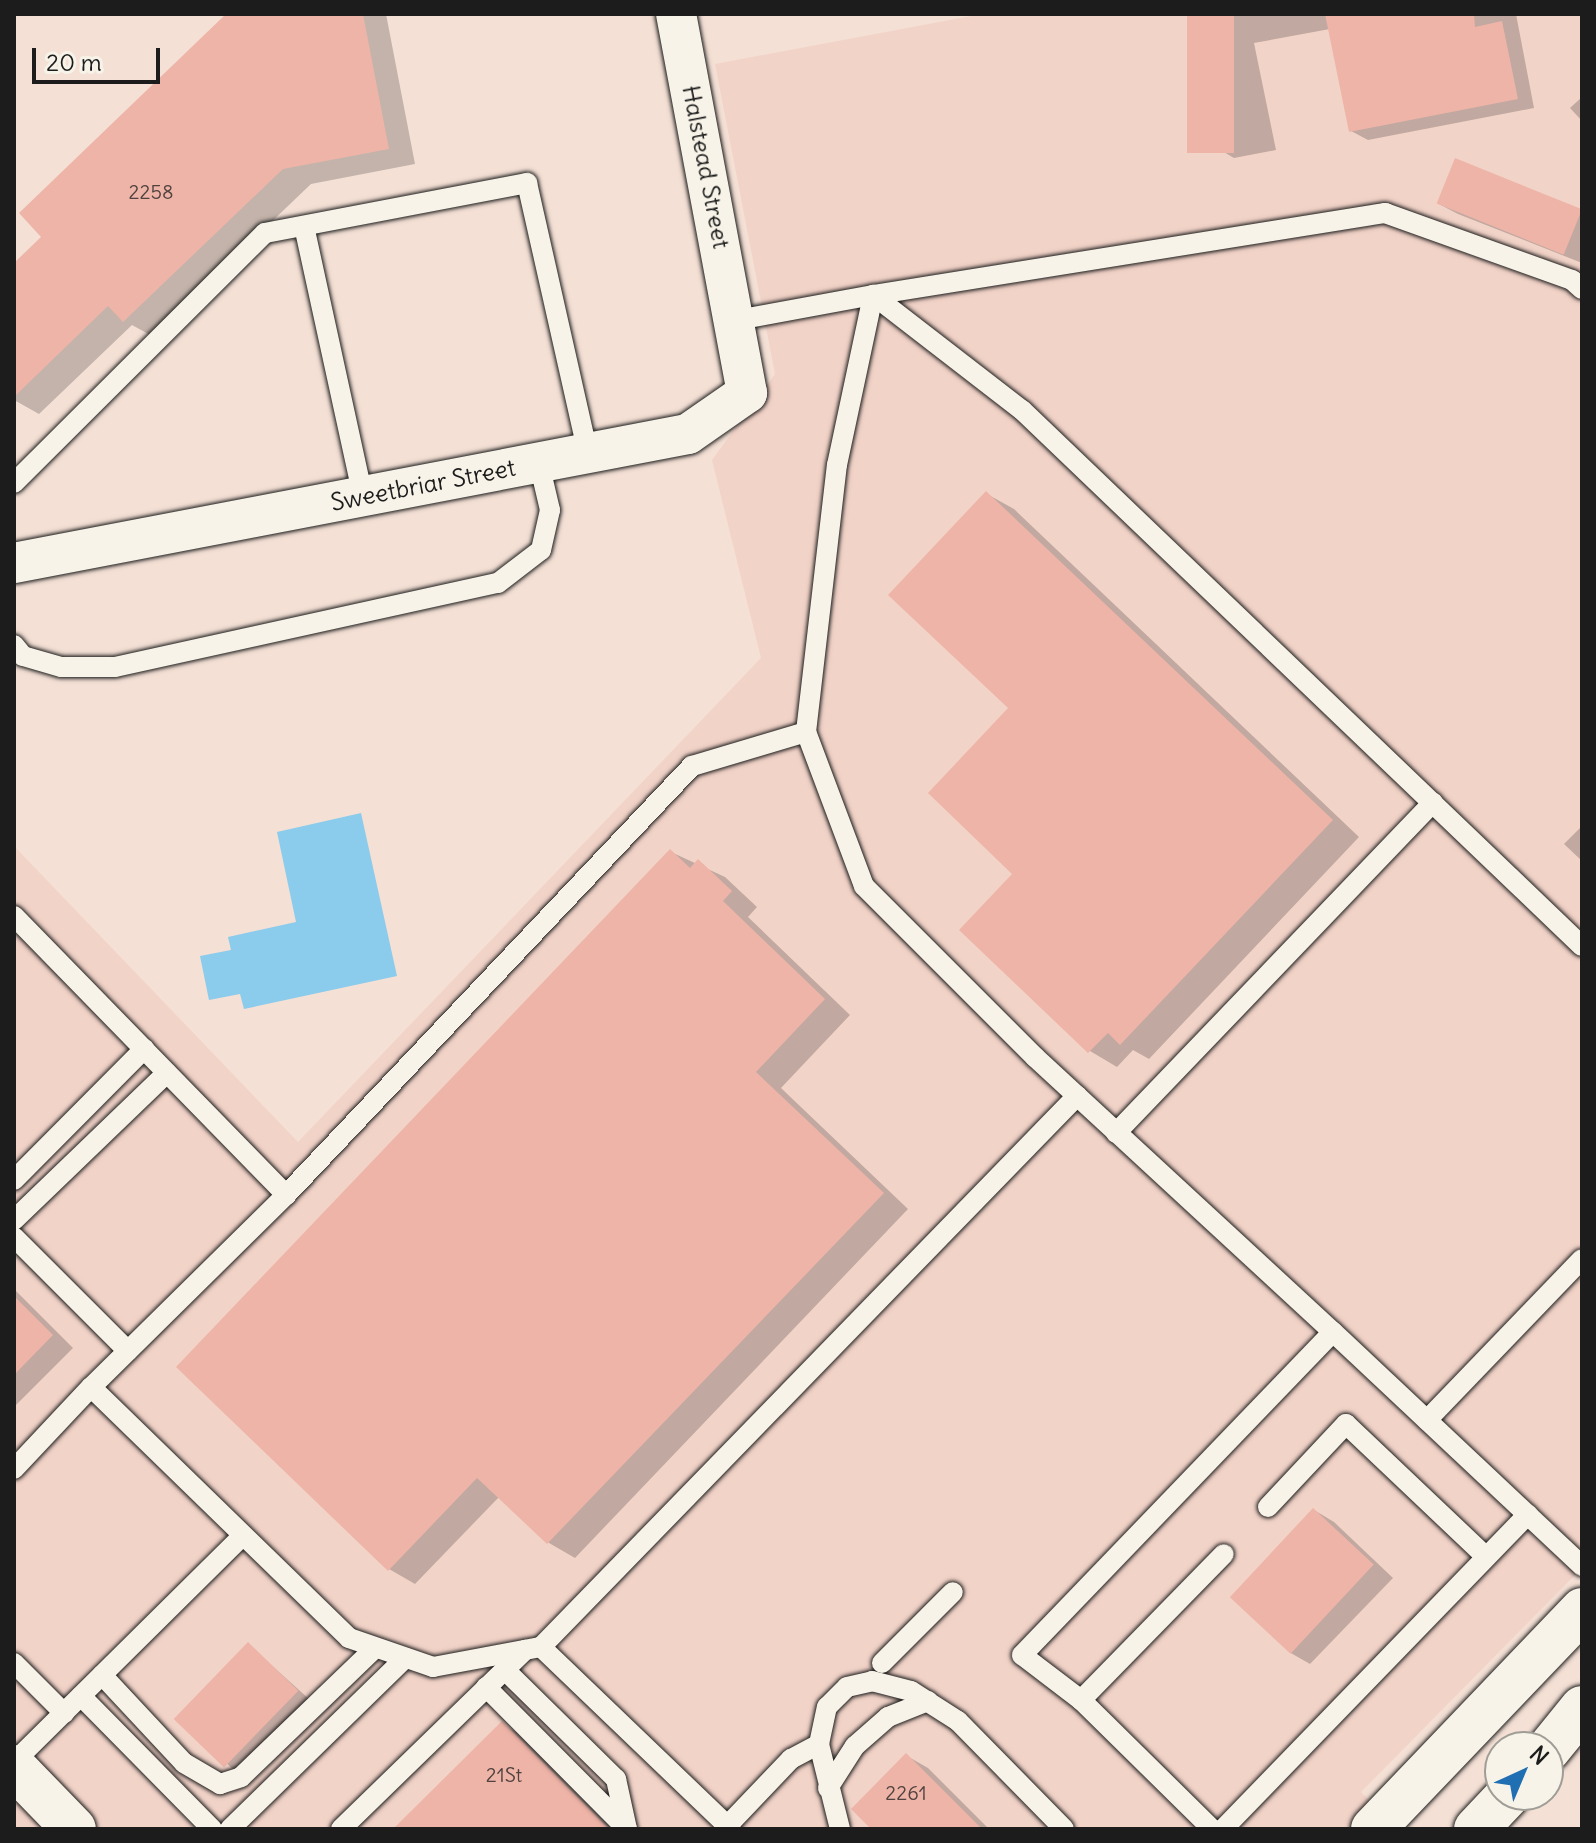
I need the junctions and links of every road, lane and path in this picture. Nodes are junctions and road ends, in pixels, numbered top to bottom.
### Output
1 (676, 14) edge
2 (304, 226) junction
3 (1582, 289) edge
4 (873, 295) junction
5 (737, 320) junction
6 (588, 454) junction
7 (539, 463) junction
8 (14, 483) edge
9 (363, 497) junction
10 (14, 563) edge
11 (14, 645) edge
12 (806, 732) junction
13 (1433, 803) junction
14 (14, 916) edge
15 (1582, 946) edge
16 (144, 1049) junction
17 (167, 1073) junction
18 (1077, 1096) junction
19 (1116, 1133) junction
20 (14, 1180) edge
21 (286, 1195) junction
22 (14, 1220) edge
23 (14, 1237) edge
24 (1582, 1259) edge
25 (1333, 1332) junction
26 (128, 1351) junction
27 (91, 1387) junction
28 (1427, 1420) junction
29 (14, 1469) edge
30 (1268, 1507) dead end
31 (1528, 1514) junction
32 (243, 1535) junction
33 (1224, 1554) dead end
34 (1486, 1557) junction
35 (1582, 1566) edge
36 (953, 1592) dead end
37 (1582, 1610) edge
38 (375, 1648) junction
39 (533, 1648) junction
40 (405, 1658) junction
41 (14, 1663) edge
42 (882, 1663) dead end
43 (505, 1670) junction
44 (102, 1675) junction
45 (486, 1687) junction
46 (81, 1696) junction
47 (1081, 1700) junction
48 (928, 1701) junction
49 (1582, 1708) edge
50 (64, 1713) junction
51 (1563, 1731) edge
52 (819, 1744) junction
53 (14, 1765) edge
54 (828, 1788) junction
55 (1493, 1811) edge
56 (730, 1826) edge
57 (74, 1829) edge
58 (212, 1829) edge
59 (230, 1829) edge
60 (341, 1829) edge
61 (627, 1829) edge
62 (840, 1829) edge
63 (1064, 1829) edge
64 (1212, 1829) edge
65 (1223, 1829) edge
66 (1373, 1829) edge
67 (1476, 1829) edge

1 - 5 street, Halstead Street
2 - 6 lane
2 - 8 lane
2 - 9 lane
3 - 4 lane
4 - 5 lane
4 - 12 lane
4 - 13 lane
5 - 6 street, Sweetbriar Street
6 - 7 street, Sweetbriar Street
7 - 9 street, Sweetbriar Street
7 - 11 lane
9 - 10 street, Sweetbriar Street
12 - 18 lane
12 - 21 lane
13 - 15 lane
13 - 19 lane
14 - 16 lane
16 - 17 lane
16 - 20 lane
17 - 21 lane
17 - 22 lane
18 - 19 lane
18 - 39 lane
19 - 25 lane
21 - 26 lane
23 - 26 lane
24 - 28 lane
25 - 28 lane
25 - 47 lane
26 - 27 lane
27 - 29 lane
27 - 32 lane
28 - 31 lane
30 - 34 lane
31 - 34 lane
31 - 35 lane
32 - 38 lane
32 - 44 lane
33 - 47 lane
34 - 65 lane
36 - 42 lane
37 - 66 main road
38 - 40 lane
38 - 44 lane
39 - 40 lane
39 - 43 lane
39 - 56 lane
40 - 59 lane
41 - 50 lane
43 - 45 lane
43 - 61 lane
44 - 46 lane
45 - 60 lane
45 - 61 lane
46 - 50 lane
46 - 58 lane
47 - 64 lane
48 - 52 lane
48 - 54 lane
48 - 63 lane
49 - 51 main road
50 - 53 lane
52 - 54 lane
52 - 56 lane
53 - 57 main road
54 - 62 lane
55 - 67 main road

